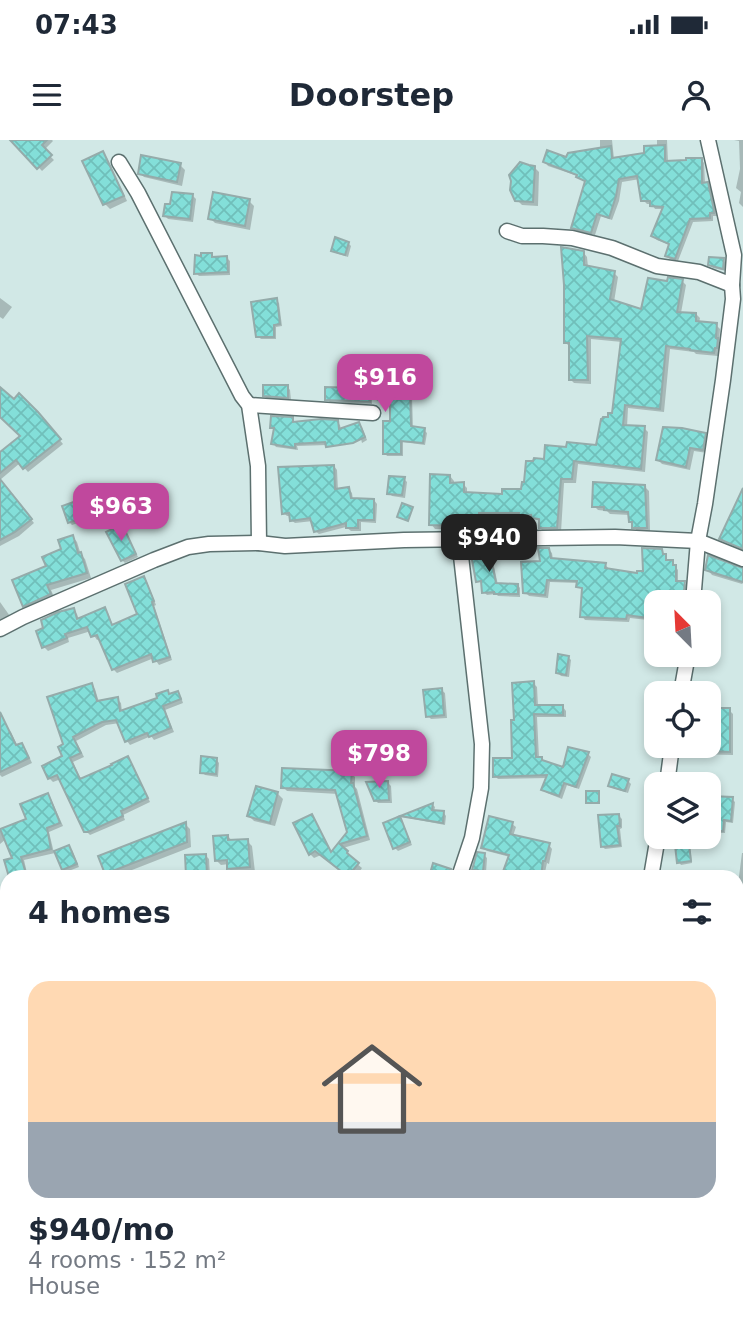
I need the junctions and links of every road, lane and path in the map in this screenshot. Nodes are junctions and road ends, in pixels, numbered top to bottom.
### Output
1 (708, 140) edge
2 (120, 162) dead end
3 (508, 231) dead end
4 (736, 295) edge
5 (249, 405) junction
6 (373, 413) dead end
7 (459, 538) junction
8 (698, 541) junction
9 (259, 543) junction
10 (743, 559) edge
11 (694, 590) edge
12 (0, 629) edge
13 (656, 849) edge
14 (461, 870) edge
15 (653, 870) edge

1 - 4 street
2 - 5 street
3 - 4 street
4 - 8 street
5 - 6 street
5 - 9 street
7 - 8 street
7 - 9 street
7 - 14 street
8 - 10 street
8 - 11 street
9 - 12 street
13 - 15 street

